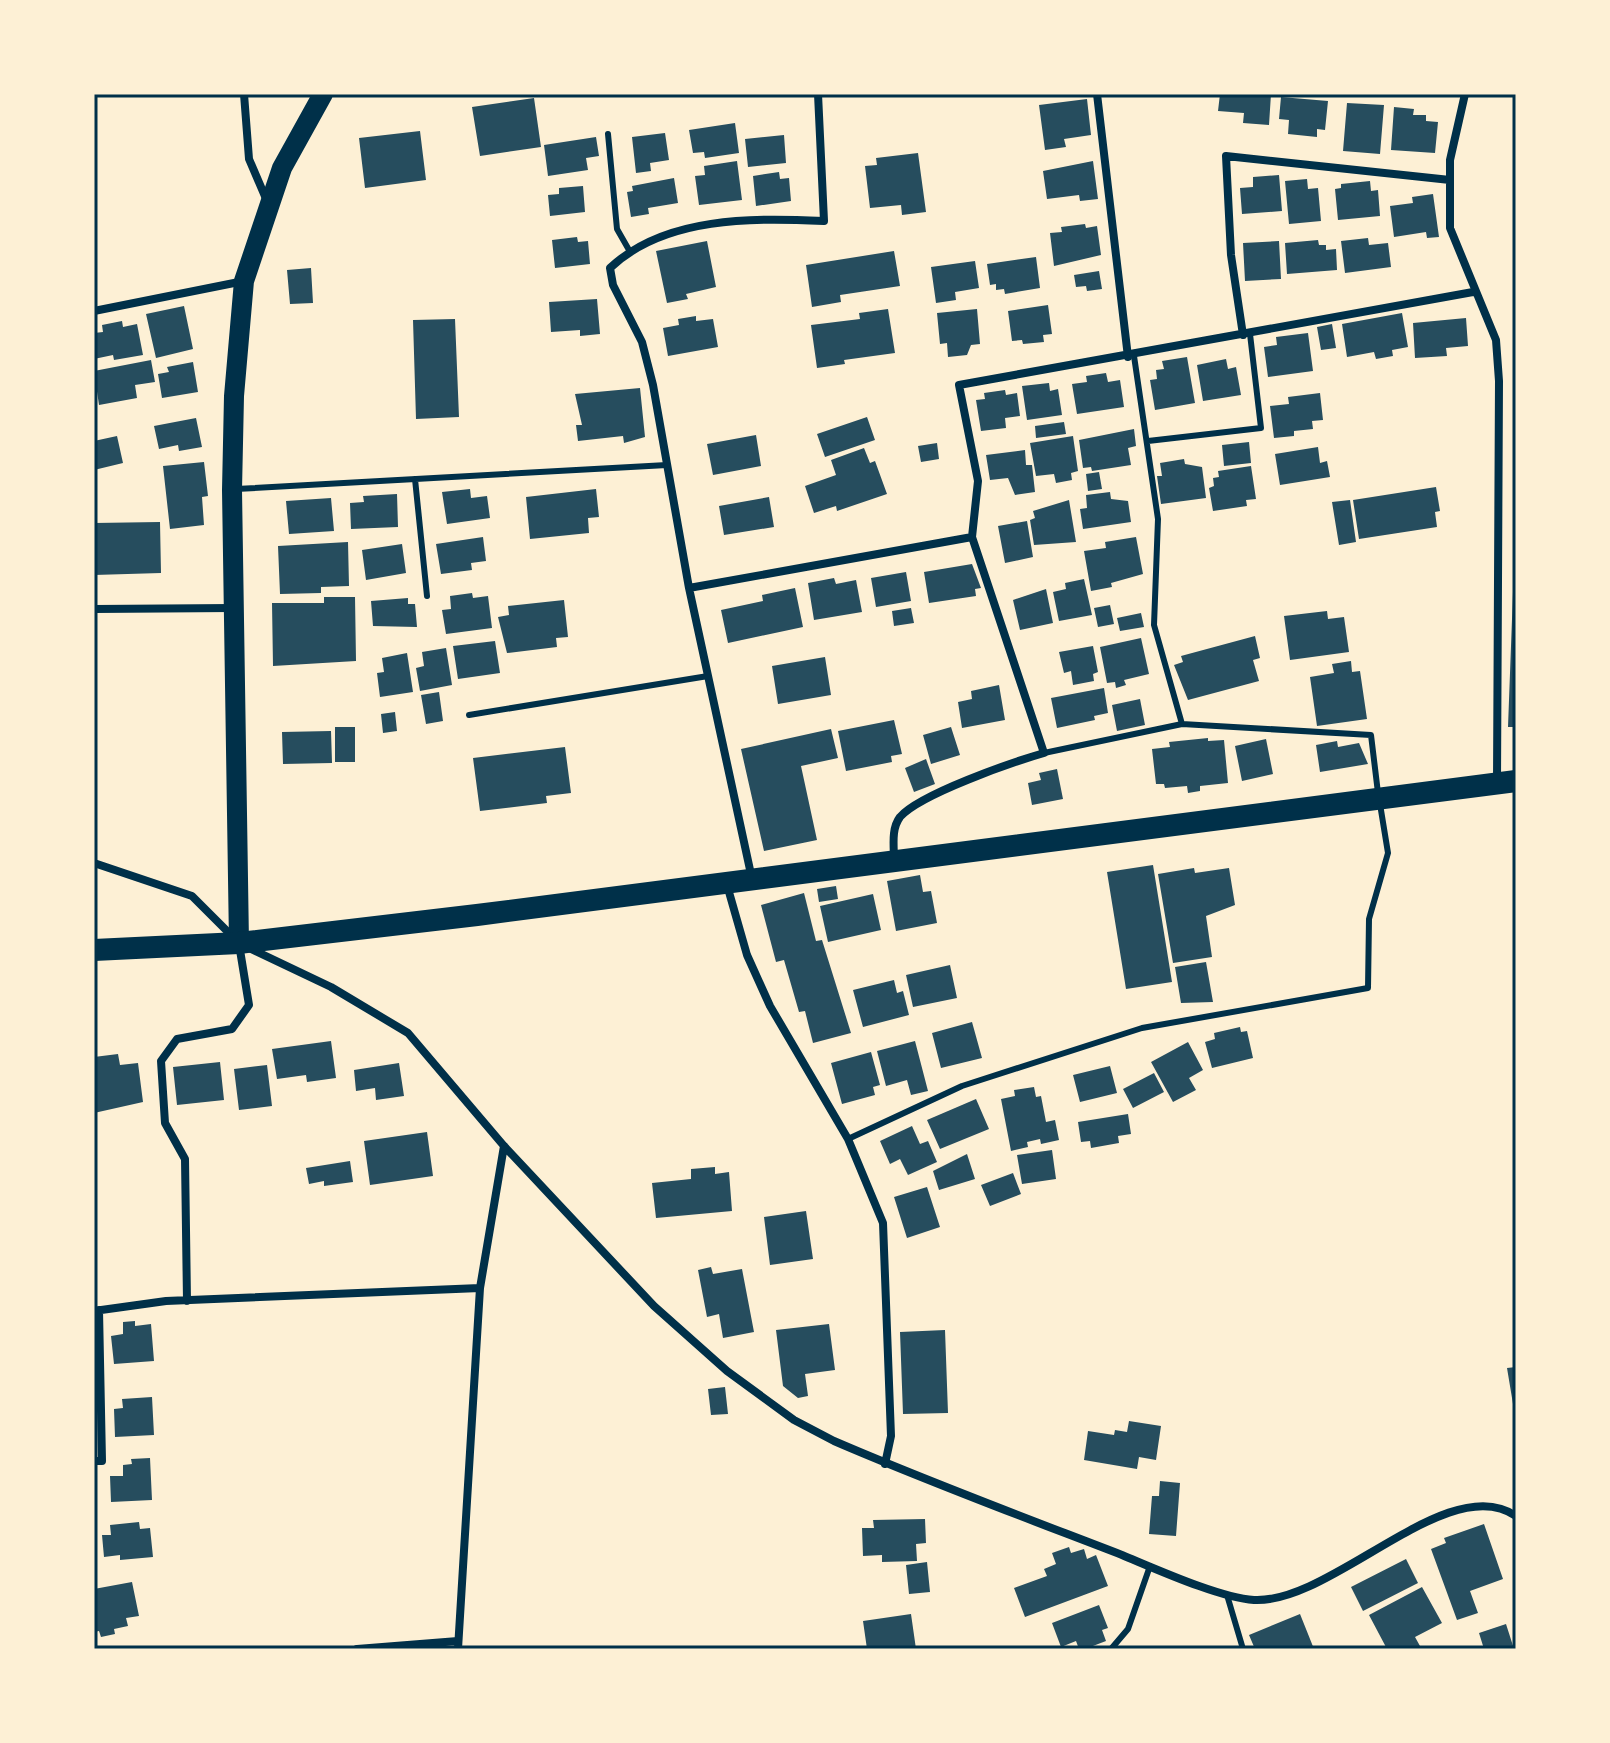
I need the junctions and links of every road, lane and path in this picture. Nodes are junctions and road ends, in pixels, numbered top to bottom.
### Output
1 (244, 94) edge
2 (323, 94) edge
3 (818, 94) edge
4 (1097, 94) edge
5 (1465, 94) edge
6 (608, 134) dead end
7 (1450, 180) junction
8 (269, 207) junction
9 (629, 250) junction
10 (244, 281) junction
11 (1473, 292) junction
12 (94, 311) edge
13 (1246, 335) junction
14 (1131, 356) junction
15 (1148, 441) junction
16 (667, 465) junction
17 (415, 479) junction
18 (232, 490) junction
19 (972, 537) junction
20 (689, 588) junction
21 (427, 596) dead end
22 (233, 608) junction
23 (94, 609) edge
24 (708, 676) junction
25 (469, 715) dead end
26 (1182, 724) junction
27 (1044, 753) junction
28 (1506, 783) edge
29 (1379, 797) junction
30 (894, 860) junction
31 (94, 863) edge
32 (752, 880) junction
33 (727, 884) junction
34 (239, 943) junction
35 (94, 950) edge
36 (848, 1139) junction
37 (504, 1146) junction
38 (480, 1288) junction
39 (187, 1301) junction
40 (96, 1311) edge
41 (94, 1461) edge
42 (885, 1464) junction
43 (1516, 1516) edge
44 (1150, 1566) junction
45 (1227, 1593) junction
46 (458, 1645) edge
47 (357, 1649) edge
48 (1111, 1649) edge
49 (1243, 1649) edge

1 - 8 street
2 - 8 main road
3 - 9 street
4 - 14 street
5 - 7 street
6 - 9 lane
7 - 11 street
7 - 13 street
8 - 10 main road
9 - 16 street
10 - 12 street
10 - 18 main road
11 - 13 street
11 - 28 street
13 - 14 street
13 - 15 lane
14 - 15 lane
14 - 19 street
15 - 26 lane
16 - 17 lane
16 - 20 street
17 - 18 lane
17 - 21 lane
18 - 22 main road
19 - 20 street
19 - 27 street
20 - 24 street
22 - 23 street
22 - 34 main road
24 - 25 lane
24 - 32 street
26 - 27 lane
26 - 29 lane
27 - 30 street
28 - 29 highway
29 - 30 highway
29 - 36 lane
30 - 32 highway
31 - 34 street
32 - 33 highway
33 - 34 highway
33 - 36 street
34 - 35 highway
34 - 37 street
34 - 39 street
36 - 42 street
37 - 38 street
37 - 42 street
38 - 39 street
38 - 46 street
39 - 40 street
40 - 41 street
42 - 44 street
43 - 45 street
44 - 45 street
44 - 48 lane
45 - 49 lane
46 - 47 street

